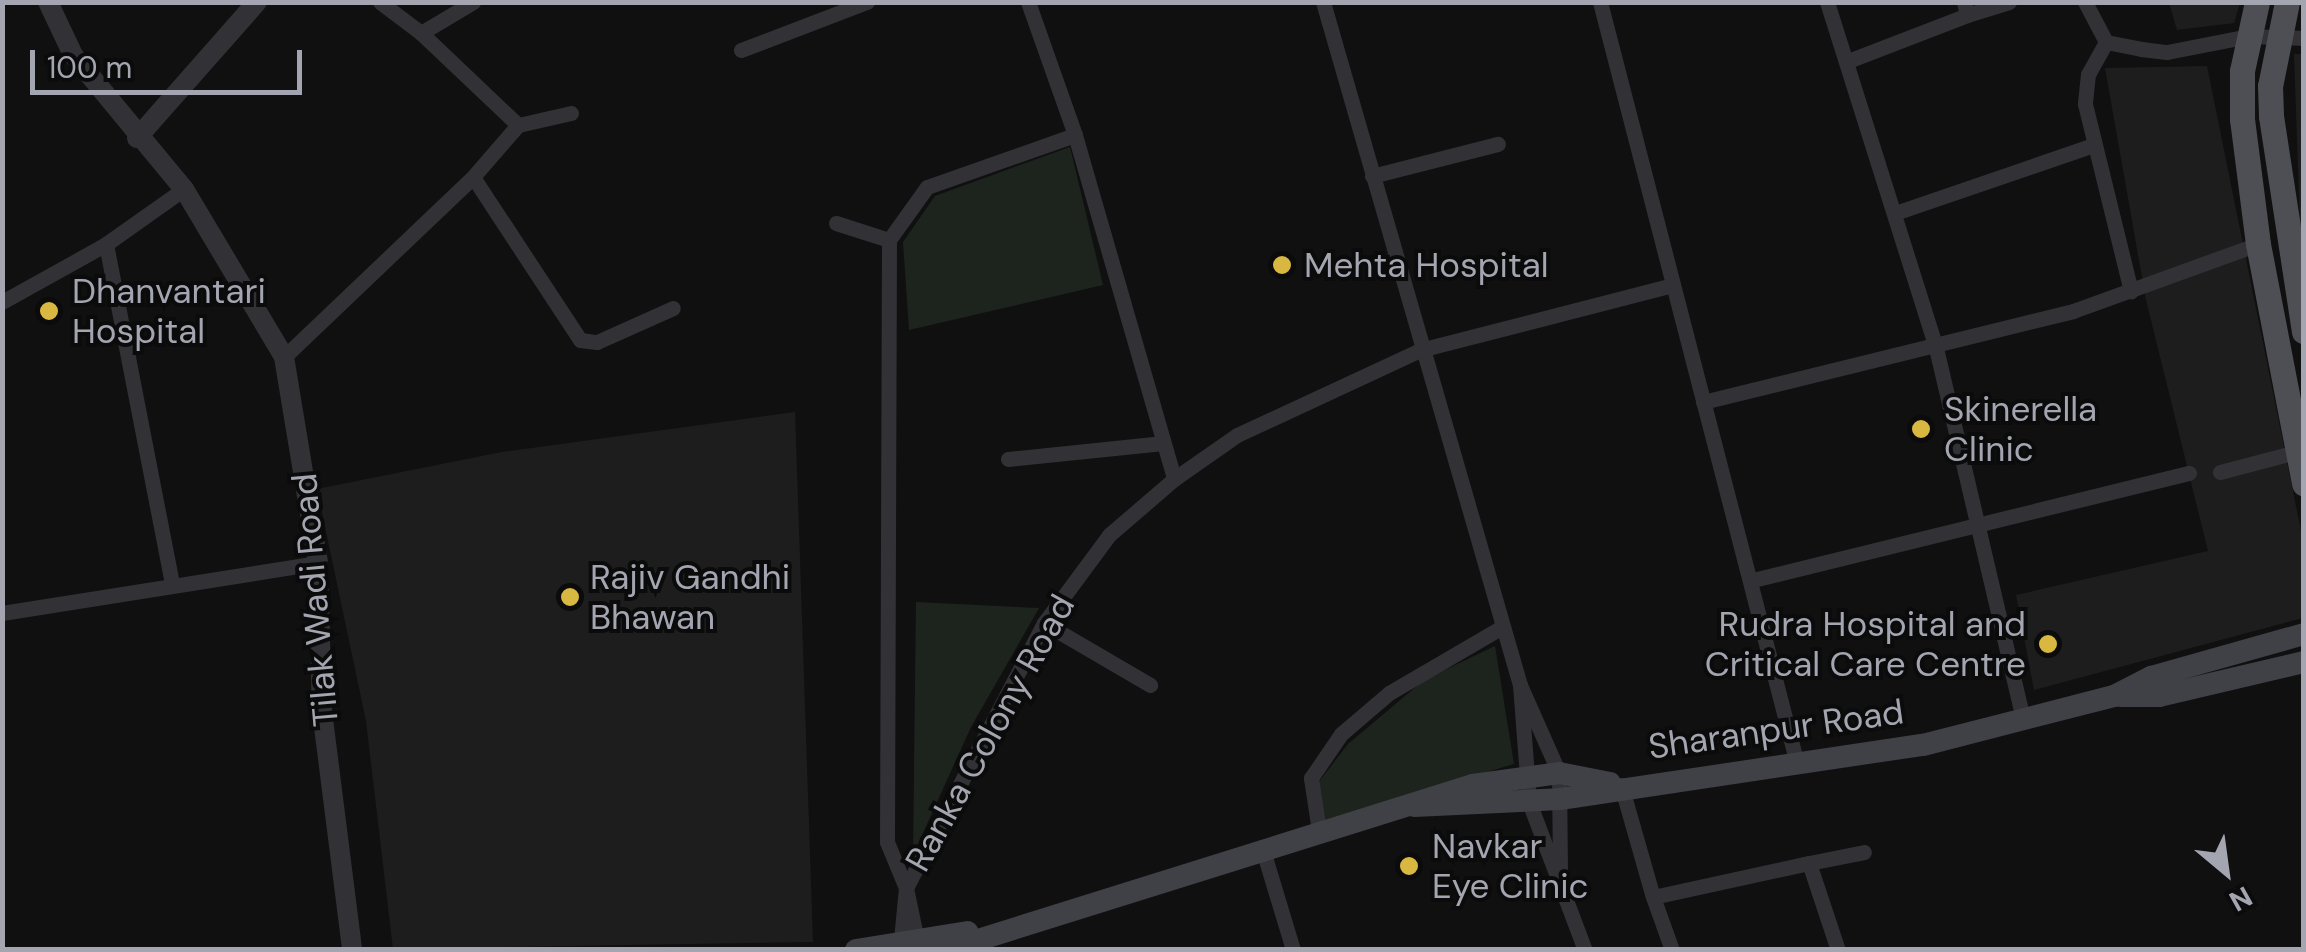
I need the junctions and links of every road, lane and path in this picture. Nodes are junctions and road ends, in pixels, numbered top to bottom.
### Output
1 (48, 2) edge
2 (380, 2) edge
3 (472, 2) edge
4 (867, 2) edge
5 (1028, 2) edge
6 (1323, 2) edge
7 (1600, 2) edge
8 (1827, 2) edge
9 (2008, 2) edge
10 (2085, 2) edge
11 (2257, 2) edge
12 (2287, 2) edge
13 (246, 7) edge
14 (1966, 9) edge
15 (422, 33) junction
16 (2249, 36) junction
17 (2291, 38) edge
18 (2106, 42) junction
19 (741, 50) dead end
20 (1848, 61) junction
21 (571, 113) dead end
22 (518, 125) junction
23 (1075, 135) junction
24 (137, 138) junction
25 (1498, 144) dead end
26 (2094, 145) junction
27 (1372, 176) junction
28 (473, 177) junction
29 (184, 190) junction
30 (1898, 212) junction
31 (836, 222) dead end
32 (889, 240) junction
33 (106, 244) junction
34 (2258, 244) junction
35 (1670, 286) junction
36 (2131, 291) junction
37 (2, 302) edge
38 (673, 308) dead end
39 (2304, 331) edge
40 (1936, 348) junction
41 (1420, 350) junction
42 (284, 356) junction
43 (1702, 402) junction
44 (1163, 443) junction
45 (2296, 452) junction
46 (1008, 459) dead end
47 (2189, 472) dead end
48 (2220, 472) dead end
49 (1174, 479) junction
50 (2304, 484) edge
51 (1974, 528) junction
52 (318, 563) junction
53 (1753, 580) junction
54 (172, 582) junction
55 (2, 613) edge
56 (1044, 623) junction
57 (1502, 627) junction
58 (2304, 634) edge
59 (2304, 662) edge
60 (1150, 685) dead end
61 (1520, 685) junction
62 (2114, 696) junction
63 (2023, 719) junction
64 (1797, 764) junction
65 (1559, 773) junction
66 (1526, 776) junction
67 (1621, 785) junction
68 (1560, 799) junction
69 (1528, 802) junction
70 (1414, 806) junction
71 (1319, 831) junction
72 (1262, 847) junction
73 (1864, 852) dead end
74 (1808, 862) junction
75 (1560, 870) junction
76 (906, 888) junction
77 (1653, 897) junction
78 (352, 912) junction
79 (981, 934) junction
80 (909, 945) edge
81 (352, 950) edge
82 (365, 950) edge
83 (856, 950) edge
84 (946, 950) edge
85 (1294, 950) edge
86 (1586, 950) edge
87 (1672, 950) edge
88 (1838, 950) edge

1 - 24 street, Tilak Wadi Road
2 - 15 street
3 - 15 street
4 - 19 street
5 - 23 street
6 - 27 street
7 - 35 street
8 - 20 street
9 - 14 street
10 - 18 street
11 - 16 main road
12 - 17 main road
13 - 24 street
14 - 20 street
15 - 22 street
16 - 17 street
16 - 18 street
16 - 34 main road
17 - 39 main road
18 - 26 street
20 - 30 street
21 - 22 street
22 - 28 street
23 - 32 street
23 - 44 street
24 - 29 street, Tilak Wadi Road
25 - 27 street
26 - 30 street
26 - 36 street
27 - 41 street
28 - 38 street
28 - 42 street
29 - 33 street
29 - 42 street, Tilak Wadi Road
30 - 40 street
31 - 32 street
32 - 76 street
33 - 37 street
33 - 54 street
34 - 36 street
34 - 45 main road
35 - 41 street, Ranka Colony Road
35 - 43 street
36 - 40 street
40 - 43 street
40 - 51 street
41 - 49 street, Ranka Colony Road
41 - 57 street
42 - 52 street, Tilak Wadi Road
43 - 53 street
44 - 46 street
44 - 49 street
45 - 48 street
45 - 50 main road
47 - 51 street
49 - 56 street, Ranka Colony Road
51 - 53 street
51 - 63 street
52 - 54 street
52 - 78 street, Tilak Wadi Road
53 - 64 street
54 - 55 street
56 - 60 street
56 - 76 street, Ranka Colony Road
57 - 61 street
57 - 71 street
58 - 62 main road, Sharanpur Road
59 - 62 main road, Sharanpur Road
61 - 65 street
61 - 66 street
62 - 63 main road, Sharanpur Road
63 - 64 main road, Sharanpur Road
64 - 67 main road, Sharanpur Road
65 - 66 main road, Sharanpur Road
65 - 67 main road, Sharanpur Road
65 - 68 street
66 - 69 street
66 - 70 main road, Sharanpur Road
67 - 68 main road, Sharanpur Road
67 - 77 street
68 - 69 main road, Sharanpur Road
68 - 75 street
69 - 70 main road, Sharanpur Road
69 - 75 street
70 - 71 main road, Sharanpur Road
71 - 72 main road, Sharanpur Road
72 - 79 main road, Sharanpur Road
72 - 85 street
73 - 74 street
74 - 77 street
74 - 88 street
75 - 86 street
76 - 80 street, Ranka Colony Road
77 - 87 street
78 - 81 street
78 - 82 street
79 - 80 main road, Sharanpur Road
79 - 84 main road, Sharanpur Road
80 - 83 main road, Sharanpur Road

